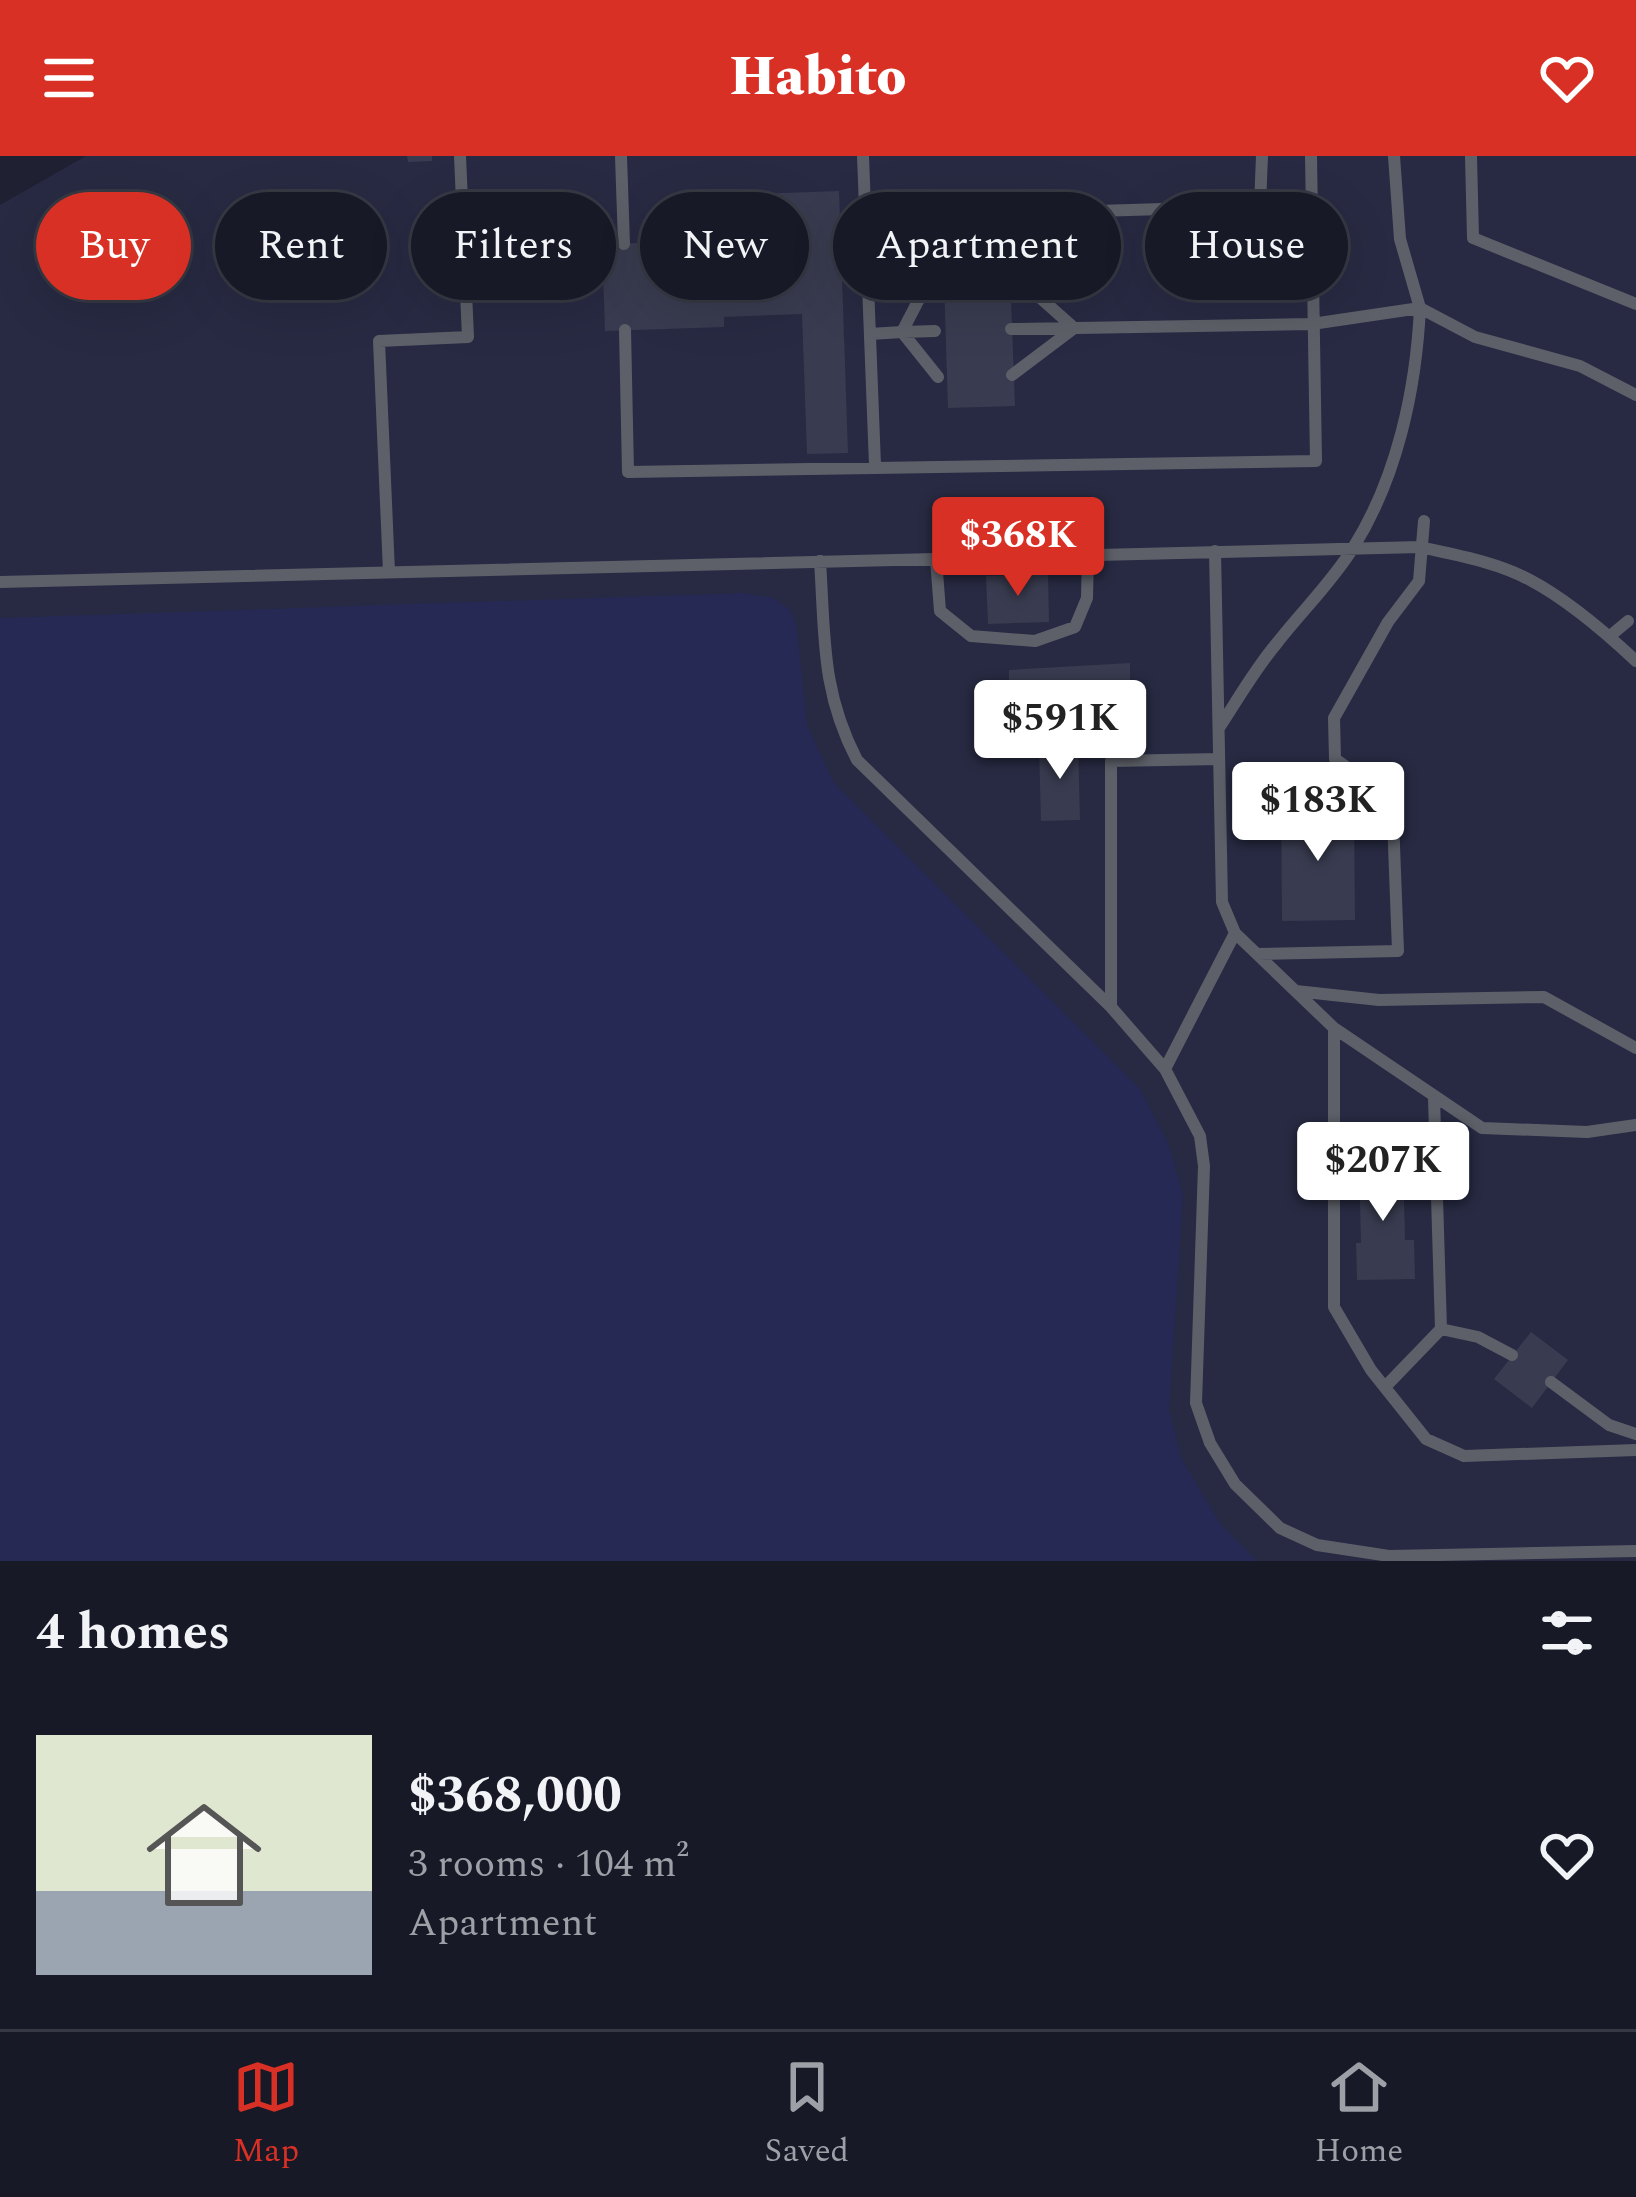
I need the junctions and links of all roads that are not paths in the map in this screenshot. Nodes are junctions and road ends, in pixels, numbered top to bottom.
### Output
1 (460, 156) edge
2 (621, 156) edge
3 (863, 156) edge
4 (1262, 156) edge
5 (1311, 156) edge
6 (1394, 156) edge
7 (1471, 156) edge
8 (864, 192) edge
9 (1121, 210) edge
10 (624, 244) dead end
11 (869, 300) edge
12 (919, 300) edge
13 (1043, 300) edge
14 (1636, 304) edge
15 (1420, 308) junction
16 (1312, 324) junction
17 (1011, 328) dead end
18 (1074, 328) junction
19 (625, 330) dead end
20 (935, 331) dead end
21 (902, 332) junction
22 (870, 334) junction
23 (1012, 375) dead end
24 (938, 377) dead end
25 (1636, 394) edge
26 (875, 465) junction
27 (1424, 521) dead end
28 (1420, 547) junction
29 (1353, 548) junction
30 (1215, 550) junction
31 (1088, 554) junction
32 (936, 559) junction
33 (820, 561) junction
34 (388, 572) junction
35 (0, 582) edge
36 (1628, 621) dead end
37 (1610, 636) junction
38 (1636, 662) edge
39 (1219, 728) junction
40 (1220, 759) junction
41 (1235, 933) junction
42 (1257, 954) junction
43 (1295, 991) junction
44 (1111, 1007) junction
45 (1334, 1028) junction
46 (1636, 1048) edge
47 (1166, 1069) junction
48 (1434, 1098) junction
49 (1636, 1125) edge
50 (1442, 1328) junction
51 (1512, 1355) dead end
52 (1551, 1382) dead end
53 (1385, 1387) junction
54 (1636, 1433) edge
55 (1636, 1450) edge
56 (1636, 1551) edge

1 - 34 lane
2 - 10 lane
3 - 8 lane
4 - 9 lane
5 - 16 lane
6 - 15 lane
7 - 14 lane
11 - 22 lane
12 - 21 lane
13 - 18 lane
15 - 16 lane
15 - 25 lane
15 - 29 lane
16 - 18 lane
16 - 26 lane
17 - 18 lane
18 - 23 lane
19 - 26 lane
20 - 21 lane
21 - 22 lane
21 - 24 lane
22 - 26 lane
27 - 28 lane
28 - 29 lane
28 - 37 lane
28 - 42 lane
29 - 30 lane
29 - 39 lane
30 - 31 lane
30 - 39 lane
31 - 32 lane
31 - 32 lane
32 - 33 lane
33 - 34 lane
33 - 44 lane
34 - 35 lane
36 - 37 lane
37 - 38 lane
39 - 40 lane
40 - 41 lane
40 - 44 lane
41 - 42 lane
41 - 47 lane
42 - 43 lane
43 - 45 lane
43 - 46 lane
44 - 47 lane
45 - 48 lane
45 - 53 lane
47 - 56 lane
48 - 49 lane
48 - 50 lane
50 - 51 lane
50 - 53 lane
52 - 54 lane
53 - 55 lane

